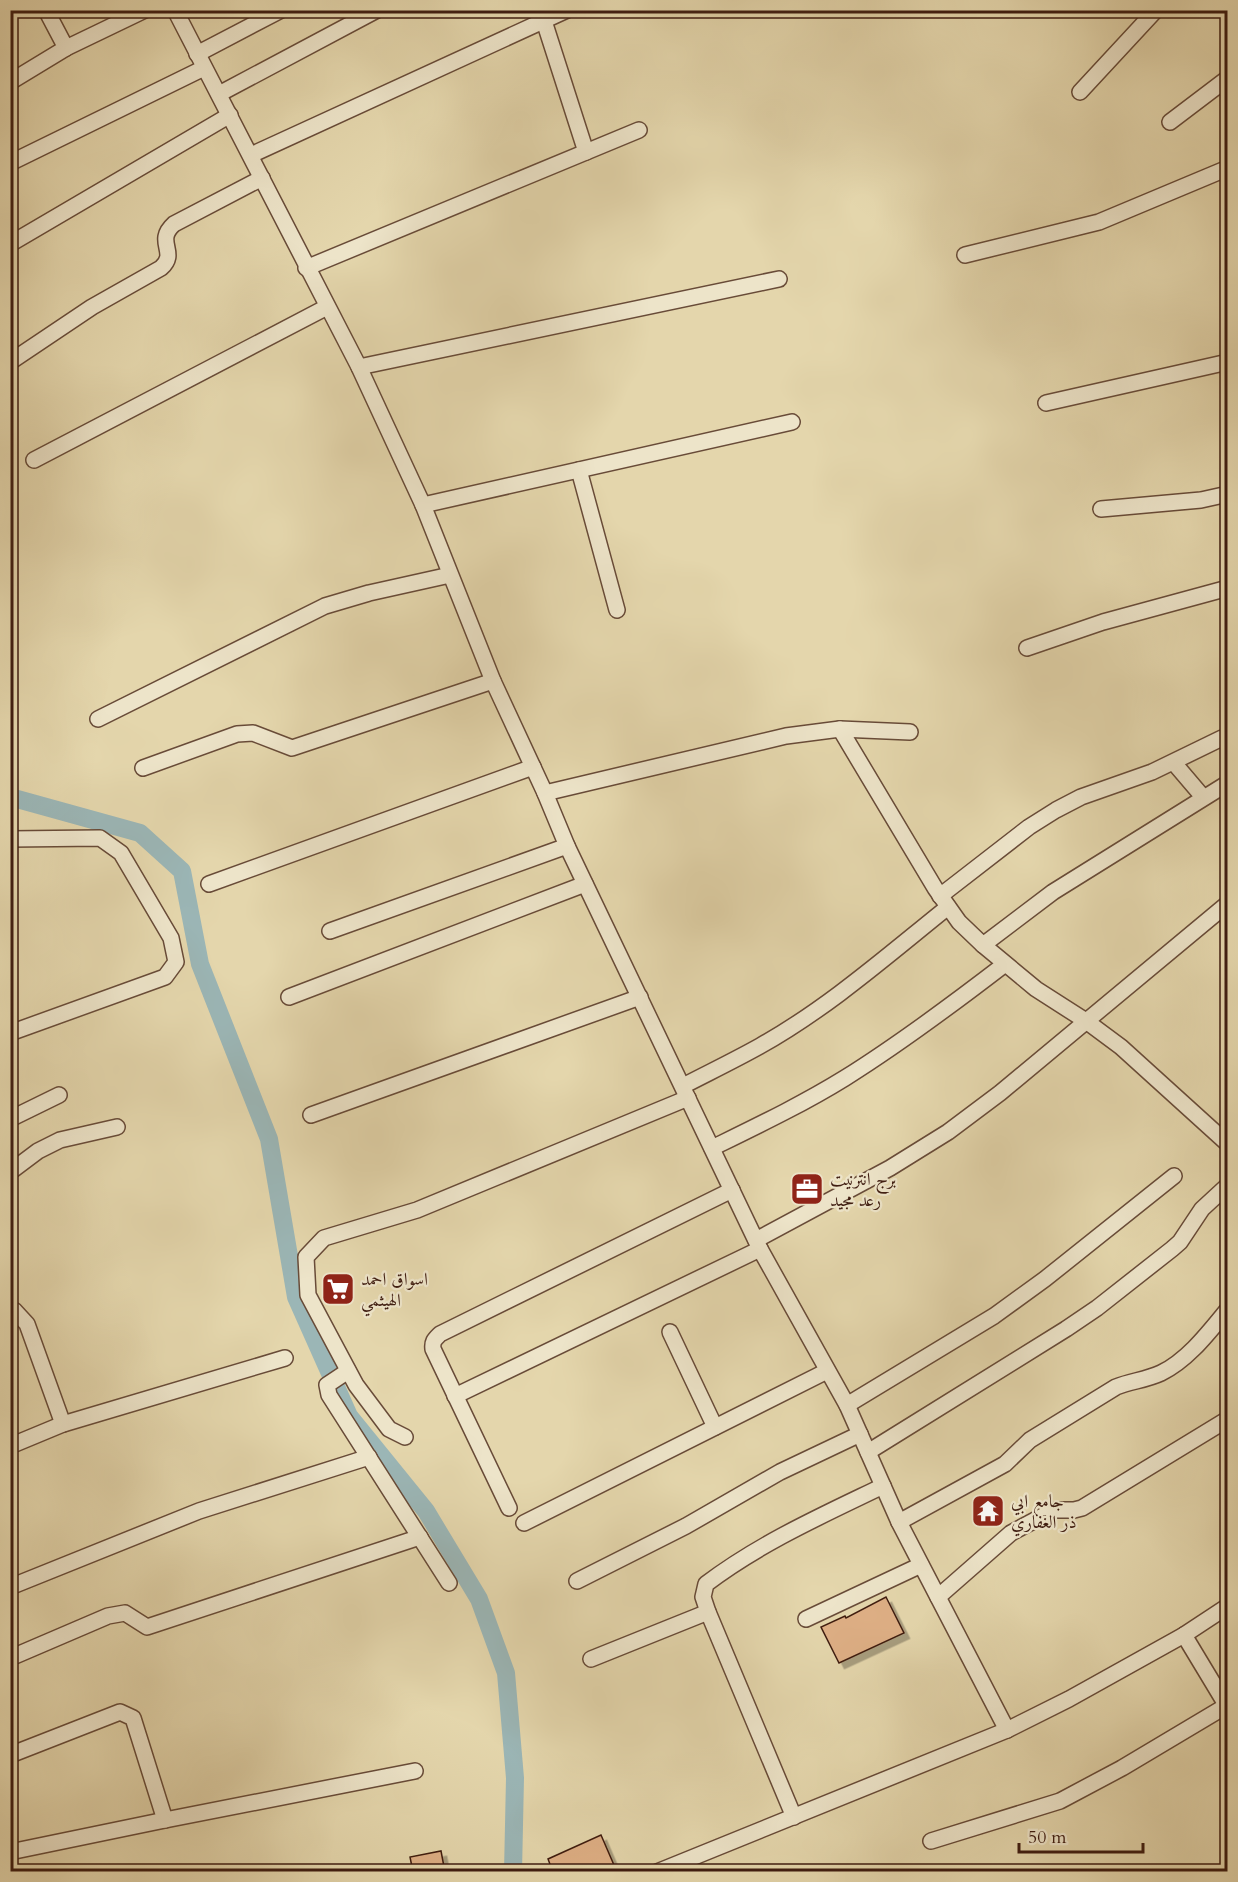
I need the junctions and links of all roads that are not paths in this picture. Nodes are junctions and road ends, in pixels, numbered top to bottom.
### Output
1 (46, 10) edge
2 (145, 10) edge
3 (175, 10) edge
4 (281, 10) edge
5 (377, 10) edge
6 (567, 10) edge
7 (1156, 10) edge
8 (544, 21) junction
9 (66, 48) junction
10 (197, 54) junction
11 (204, 68) junction
12 (1227, 78) edge
13 (10, 82) edge
14 (1080, 92) dead end
15 (219, 94) junction
16 (230, 115) junction
17 (1170, 122) dead end
18 (639, 130) dead end
19 (586, 152) junction
20 (251, 155) junction
21 (10, 163) edge
22 (1227, 168) edge
23 (262, 178) junction
24 (10, 244) edge
25 (965, 255) dead end
26 (306, 268) junction
27 (779, 279) dead end
28 (327, 308) junction
29 (10, 362) edge
30 (1227, 362) edge
31 (359, 367) junction
32 (1046, 403) dead end
33 (792, 422) dead end
34 (34, 460) dead end
35 (579, 470) junction
36 (1227, 494) edge
37 (423, 505) junction
38 (1101, 509) dead end
39 (450, 574) junction
40 (1227, 588) edge
41 (616, 610) dead end
42 (1027, 648) dead end
43 (493, 681) junction
44 (98, 719) dead end
45 (840, 729) junction
46 (910, 732) dead end
47 (1222, 738) dead end
48 (1174, 762) junction
49 (533, 767) junction
50 (143, 768) dead end
51 (1227, 783) edge
52 (546, 793) junction
53 (1203, 797) junction
54 (10, 838) edge
55 (567, 846) junction
56 (209, 884) dead end
57 (585, 884) junction
58 (944, 901) junction
59 (1226, 905) edge
60 (330, 931) dead end
61 (983, 945) junction
62 (1005, 964) junction
63 (289, 997) dead end
64 (640, 997) junction
65 (1086, 1021) junction
66 (10, 1033) edge
67 (686, 1092) junction
68 (59, 1095) dead end
69 (311, 1115) dead end
70 (10, 1119) edge
71 (117, 1127) dead end
72 (1227, 1144) edge
73 (712, 1149) junction
74 (10, 1172) edge
75 (1174, 1176) dead end
76 (1227, 1185) edge
77 (732, 1190) junction
78 (758, 1245) junction
79 (10, 1308) edge
80 (1227, 1309) edge
81 (670, 1332) dead end
82 (285, 1358) dead end
83 (348, 1371) junction
84 (827, 1371) junction
85 (455, 1396) junction
86 (847, 1405) junction
87 (1227, 1419) edge
88 (63, 1424) junction
89 (715, 1427) junction
90 (860, 1434) junction
91 (405, 1437) dead end
92 (10, 1446) edge
93 (868, 1452) junction
94 (369, 1456) junction
95 (883, 1486) junction
96 (509, 1508) dead end
97 (899, 1522) junction
98 (524, 1523) dead end
99 (420, 1537) junction
100 (921, 1565) junction
101 (577, 1581) dead end
102 (449, 1583) dead end
103 (10, 1587) edge
104 (938, 1597) junction
105 (1227, 1606) edge
106 (708, 1612) junction
107 (806, 1619) dead end
108 (1184, 1635) junction
109 (10, 1658) edge
110 (591, 1659) dead end
111 (1227, 1707) edge
112 (1007, 1730) junction
113 (10, 1755) edge
114 (415, 1771) dead end
115 (794, 1816) junction
116 (165, 1820) junction
117 (931, 1841) dead end
118 (10, 1852) edge
119 (657, 1872) edge

1 - 9 street
2 - 9 street
3 - 10 street
4 - 10 street
5 - 15 street
6 - 8 street
7 - 14 street
8 - 19 street
8 - 20 street
9 - 13 street
10 - 11 street
11 - 15 street
11 - 21 street
12 - 17 street
15 - 16 street
16 - 20 street
16 - 24 street
18 - 19 street
19 - 26 street
20 - 23 street
22 - 25 street
23 - 26 street
23 - 29 street
26 - 28 street
27 - 31 street
28 - 31 street
28 - 34 street
30 - 32 street
31 - 37 street
33 - 35 street
35 - 37 street
35 - 41 street
36 - 38 street
37 - 39 street
39 - 43 street
39 - 44 street
40 - 42 street
43 - 49 street
43 - 50 street
45 - 46 street
45 - 52 street
45 - 58 street
47 - 48 street
48 - 53 street
48 - 58 street
49 - 52 street
49 - 56 street
51 - 53 street
52 - 55 street
53 - 61 street
54 - 66 street
55 - 57 street
55 - 60 street
57 - 63 street
57 - 64 street
58 - 61 street
58 - 67 street
59 - 65 street
61 - 62 street
62 - 65 street
62 - 73 street
64 - 67 street
64 - 69 street
65 - 72 street
65 - 78 street
67 - 73 street
67 - 83 street
68 - 70 street
71 - 74 street
73 - 77 street
75 - 86 street
76 - 93 street
77 - 78 street
77 - 85 street
78 - 84 street
78 - 85 street
79 - 88 street
80 - 97 street
81 - 89 street
82 - 88 street
83 - 91 street
83 - 94 street
84 - 86 street
84 - 89 street
85 - 96 street
86 - 90 street
87 - 104 street
88 - 92 street
89 - 98 street
90 - 93 street
90 - 101 street
93 - 95 street
94 - 99 street
94 - 103 street
95 - 97 street
95 - 106 street
97 - 100 street
99 - 102 street
99 - 109 street
100 - 104 street
100 - 107 street
104 - 112 street
105 - 108 street
106 - 110 street
106 - 115 street
108 - 111 street
108 - 112 street
111 - 117 street
112 - 115 street
113 - 116 street
114 - 116 street
115 - 119 street
116 - 118 street

